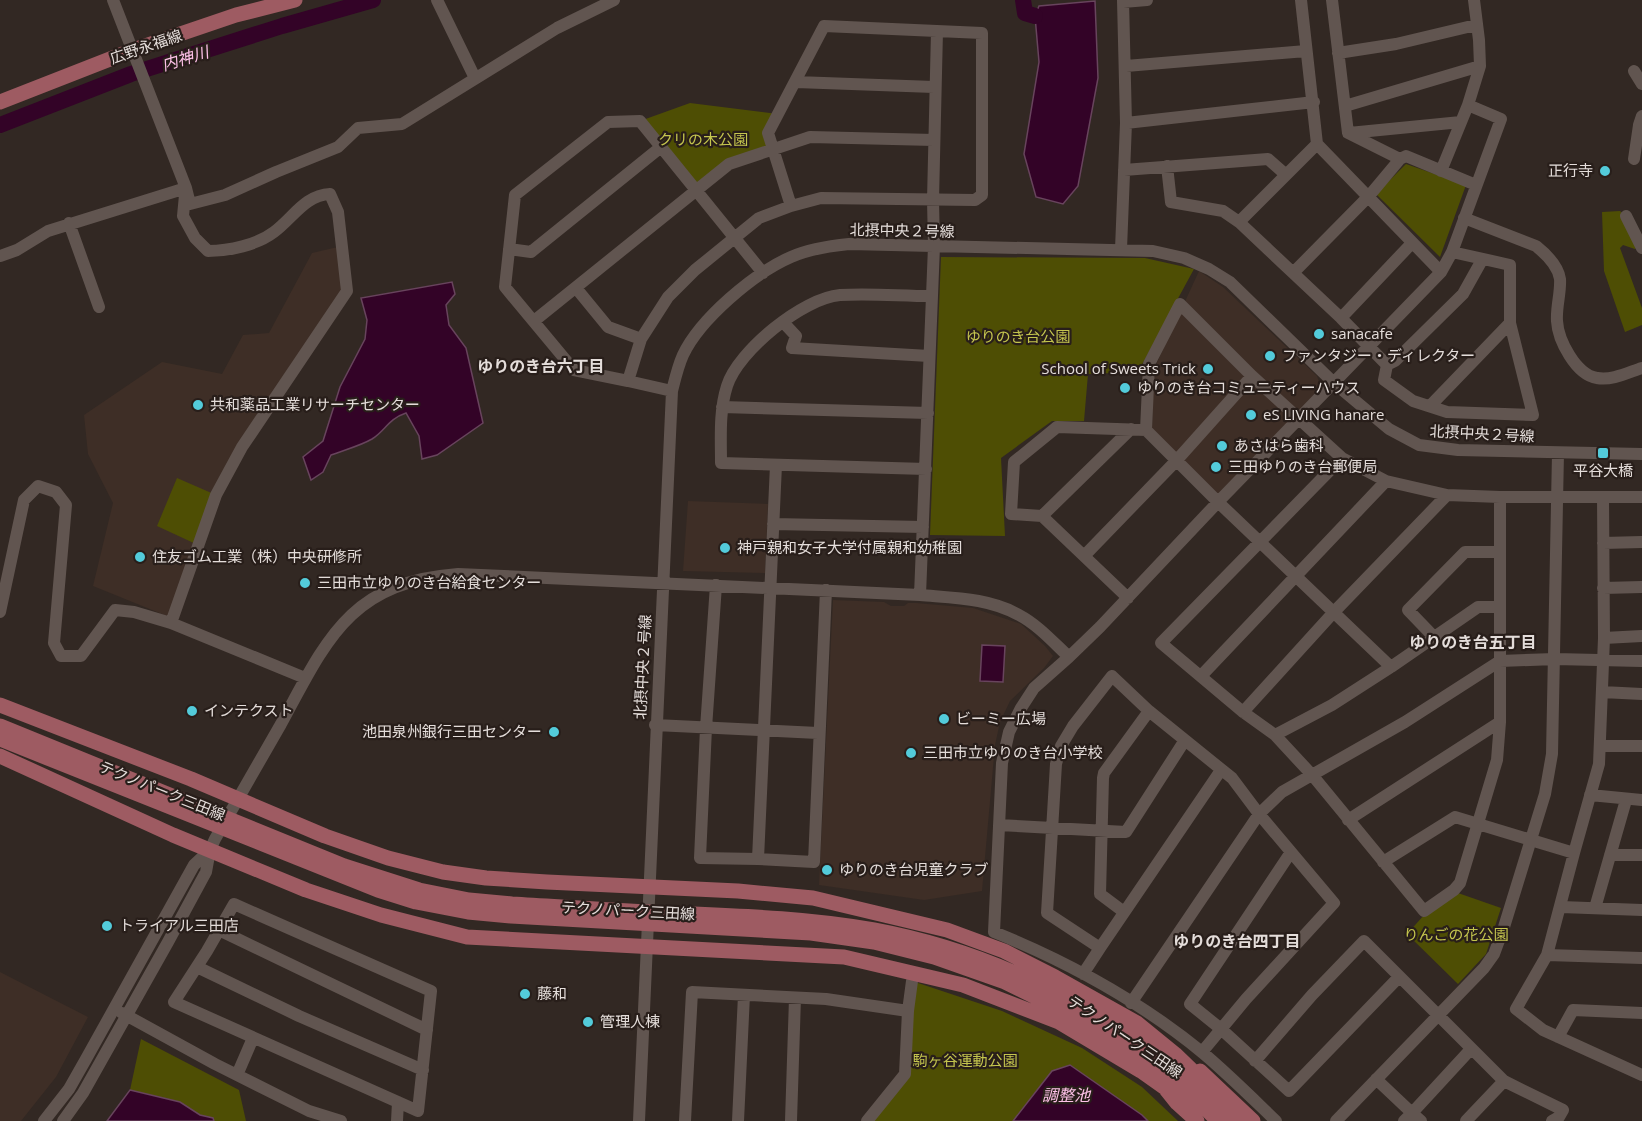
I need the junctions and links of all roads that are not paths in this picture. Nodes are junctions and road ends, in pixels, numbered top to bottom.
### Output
1 (113, 0) edge
2 (295, 0) edge
3 (436, 0) edge
4 (614, 0) edge
5 (1147, 0) edge
6 (1301, 0) edge
7 (1332, 0) edge
8 (1474, 0) edge
9 (1123, 1) edge
10 (1476, 25) junction
11 (937, 31) junction
12 (1306, 51) junction
13 (134, 53) junction
14 (1338, 53) junction
15 (1126, 66) junction
16 (1480, 66) junction
17 (1634, 71) dead end
18 (475, 78) junction
19 (796, 82) junction
20 (1642, 84) edge
21 (934, 87) junction
22 (0, 102) edge
23 (1314, 102) junction
24 (1468, 105) junction
25 (1345, 106) junction
26 (1642, 116) edge
27 (1461, 122) junction
28 (1126, 123) junction
29 (1348, 133) junction
30 (934, 140) junction
31 (1317, 144) junction
32 (661, 147) junction
33 (773, 149) junction
34 (1400, 159) junction
35 (1634, 159) dead end
36 (1167, 166) junction
37 (1124, 170) junction
38 (1441, 171) junction
39 (1285, 174) junction
40 (1476, 185) junction
41 (186, 188) junction
42 (696, 189) junction
43 (1369, 196) junction
44 (933, 200) junction
45 (791, 206) junction
46 (1626, 216) dead end
47 (1464, 218) junction
48 (1239, 222) junction
49 (69, 223) junction
50 (734, 239) junction
51 (1412, 243) junction
52 (934, 246) junction
53 (1642, 248) edge
54 (509, 249) junction
55 (1121, 249) junction
56 (1452, 252) junction
57 (0, 256) edge
58 (1482, 260) junction
59 (1442, 272) junction
60 (763, 273) junction
61 (1293, 273) junction
62 (576, 288) junction
63 (931, 296) junction
64 (99, 307) dead end
65 (1341, 318) junction
66 (534, 321) junction
67 (783, 322) junction
68 (1510, 323) junction
69 (641, 339) junction
70 (1369, 347) junction
71 (929, 356) junction
72 (1387, 365) junction
73 (1642, 368) edge
74 (1252, 376) junction
75 (628, 381) junction
76 (1334, 383) junction
77 (672, 391) junction
78 (722, 406) junction
79 (1430, 406) junction
80 (928, 413) junction
81 (1299, 420) junction
82 (1131, 429) junction
83 (1146, 430) junction
84 (1558, 453) junction
85 (1642, 454) edge
86 (1342, 459) junction
87 (1176, 461) junction
88 (776, 465) junction
89 (926, 469) junction
90 (1386, 482) junction
91 (1447, 495) junction
92 (1500, 497) junction
93 (1558, 497) junction
94 (1603, 497) junction
95 (1642, 497) edge
96 (1218, 502) junction
97 (1042, 516) junction
98 (772, 524) junction
99 (923, 527) junction
100 (1259, 542) junction
101 (1642, 542) edge
102 (1603, 543) junction
103 (1500, 552) junction
104 (1085, 555) junction
105 (1296, 577) junction
106 (662, 585) junction
107 (716, 585) junction
108 (770, 587) junction
109 (1642, 587) edge
110 (1603, 588) junction
111 (826, 590) junction
112 (920, 595) junction
113 (1128, 598) junction
114 (1499, 607) junction
115 (0, 612) edge
116 (1333, 613) junction
117 (171, 623) junction
118 (1642, 636) edge
119 (1434, 637) junction
120 (1604, 638) junction
121 (1069, 657) junction
122 (1555, 659) junction
123 (1603, 659) junction
124 (1500, 661) junction
125 (1642, 661) edge
126 (1391, 667) junction
127 (1201, 676) junction
128 (305, 678) junction
129 (1602, 692) junction
130 (1642, 694) edge
131 (0, 705) edge
132 (1149, 711) junction
133 (1243, 712) junction
134 (1500, 722) junction
135 (655, 725) junction
136 (0, 726) edge
137 (706, 728) junction
138 (762, 730) junction
139 (818, 733) junction
140 (1275, 735) junction
141 (0, 739) edge
142 (1185, 740) junction
143 (1600, 746) junction
144 (1642, 746) edge
145 (0, 756) edge
146 (1221, 770) junction
147 (1313, 776) junction
148 (1590, 795) junction
149 (1626, 800) junction
150 (1642, 800) edge
151 (236, 804) junction
152 (1258, 814) junction
153 (1348, 820) junction
154 (1478, 824) junction
155 (999, 825) junction
156 (1051, 828) junction
157 (1102, 831) junction
158 (1530, 840) junction
159 (213, 845) junction
160 (1291, 852) junction
161 (1574, 853) junction
162 (1610, 855) junction
163 (1642, 855) edge
164 (758, 859) junction
165 (1383, 862) junction
166 (649, 893) junction
167 (1561, 907) junction
168 (1595, 908) junction
169 (1642, 910) edge
170 (1124, 912) junction
171 (219, 930) junction
172 (646, 941) junction
173 (1100, 948) junction
174 (1547, 955) junction
175 (1642, 958) edge
176 (197, 967) junction
177 (1083, 974) junction
178 (1399, 977) junction
179 (912, 981) dead end
180 (744, 995) junction
181 (795, 998) junction
182 (1131, 1003) junction
183 (114, 1009) junction
184 (908, 1011) junction
185 (1642, 1012) edge
186 (127, 1016) junction
187 (1438, 1017) junction
188 (1221, 1029) junction
189 (427, 1030) junction
190 (1558, 1037) junction
191 (253, 1038) junction
192 (1471, 1049) junction
193 (1202, 1052) junction
194 (1175, 1054) junction
195 (1256, 1061) junction
196 (423, 1070) junction
197 (237, 1075) junction
198 (1642, 1075) edge
199 (1376, 1079) junction
200 (1504, 1080) junction
201 (1165, 1088) junction
202 (398, 1102) junction
203 (1226, 1118) edge
204 (1412, 1118) edge
205 (44, 1121) edge
206 (63, 1121) edge
207 (341, 1121) edge
208 (397, 1121) edge
209 (639, 1121) edge
210 (685, 1121) edge
211 (738, 1121) edge
212 (791, 1121) edge
213 (867, 1121) edge
214 (1197, 1121) edge
215 (1206, 1121) edge
216 (1253, 1121) edge
217 (1276, 1121) edge
218 (1336, 1121) edge
219 (1466, 1121) edge
220 (1552, 1121) edge

1 - 13 street
2 - 13 main road, 広野永福線
3 - 18 street
4 - 18 street
5 - 9 street
6 - 12 street
7 - 14 street
8 - 10 street
9 - 15 street
10 - 14 street
10 - 16 street
11 - 19 street
11 - 21 street
11 - 44 street
12 - 15 street
12 - 23 street
13 - 22 main road, 広野永福線
13 - 41 street
14 - 25 street
15 - 28 street
16 - 24 street
16 - 25 street
17 - 20 street
18 - 41 street
19 - 21 street
19 - 33 street
21 - 30 street
23 - 28 street
23 - 31 street
24 - 27 street
24 - 40 street
25 - 29 street
26 - 35 street
27 - 29 street
27 - 38 street
28 - 37 street
29 - 34 street
30 - 33 street
30 - 44 street
31 - 39 street
31 - 43 street
32 - 42 street
32 - 54 street
32 - 54 street
33 - 42 street
33 - 45 street
34 - 38 street
34 - 43 street
36 - 37 street
36 - 39 street
36 - 48 street
37 - 55 street
38 - 40 street
39 - 48 street
40 - 47 street
41 - 49 street
41 - 117 street
42 - 50 street
42 - 62 street
43 - 51 street
43 - 61 street
44 - 45 street
44 - 52 street
45 - 50 street
46 - 53 street
47 - 56 street
47 - 73 street
48 - 61 street
49 - 57 street
49 - 64 street
50 - 60 street
50 - 69 street
51 - 59 street
51 - 65 street
52 - 55 street, 北摂中央２号線
52 - 60 street, 北摂中央２号線
52 - 63 street
54 - 66 street
55 - 76 street, 北摂中央２号線
56 - 58 street
56 - 59 street
58 - 68 street
58 - 72 street
59 - 70 street
60 - 77 street, 北摂中央２号線
61 - 65 street
62 - 66 street
62 - 69 street
63 - 67 street
63 - 71 street
65 - 70 street
66 - 75 street
67 - 71 street
67 - 78 street
68 - 79 street
68 - 79 street
69 - 75 street
70 - 72 street
70 - 76 street
71 - 80 street
72 - 79 street
74 - 81 street
74 - 83 street
74 - 87 street
75 - 77 street
76 - 81 street
76 - 84 street, 北摂中央２号線
77 - 106 street, 北摂中央２号線
78 - 80 street
78 - 88 street
80 - 89 street
81 - 86 street
81 - 96 street
82 - 83 street
82 - 97 street
82 - 97 street
83 - 87 street
84 - 85 street, 北摂中央２号線
84 - 93 street
86 - 90 street
86 - 100 street
87 - 96 street
87 - 104 street
88 - 89 street
88 - 98 street
89 - 99 street
90 - 91 street
90 - 105 street
91 - 92 street
91 - 116 street
92 - 93 street
92 - 103 street
93 - 94 street
93 - 122 street
94 - 95 street
94 - 102 street
96 - 100 street
96 - 113 street
97 - 104 street
98 - 99 street
98 - 108 street
99 - 112 street
100 - 105 street
100 - 127 street
101 - 102 street
102 - 110 street
103 - 114 street
103 - 119 street
104 - 113 street
105 - 116 street
105 - 127 street
106 - 107 street
106 - 128 street
106 - 135 street, 北摂中央２号線
107 - 108 street
107 - 137 street
108 - 111 street
108 - 138 street
109 - 110 street
110 - 120 street
111 - 112 street
111 - 139 street
112 - 121 street
113 - 121 street
114 - 119 street
114 - 124 street
115 - 117 street
116 - 126 street
116 - 133 street
117 - 128 street
118 - 120 street
119 - 126 street
120 - 123 street
121 - 155 street
122 - 123 street
122 - 124 street
122 - 158 street
123 - 125 street
123 - 129 street
124 - 134 street
124 - 147 street
126 - 140 street
127 - 133 street
128 - 151 street
129 - 130 street
129 - 143 street
131 - 151 main road
132 - 142 street
132 - 156 street
132 - 157 street
133 - 140 street
134 - 153 street
134 - 154 street
135 - 137 street
135 - 166 street, 北摂中央２号線
136 - 203 main road, テクノパーク三田線
137 - 138 street
137 - 164 street
138 - 139 street
138 - 164 street
139 - 164 street
140 - 147 street
141 - 203 main road, テクノパーク三田線
142 - 146 street
142 - 157 street
143 - 144 street
143 - 148 street
145 - 159 main road
146 - 152 street
146 - 170 street
147 - 152 street
147 - 153 street
148 - 149 street
148 - 161 street
149 - 150 street
149 - 162 street
151 - 159 street
151 - 166 main road
152 - 160 street
152 - 182 street
153 - 165 street
154 - 158 street
154 - 165 street
154 - 165 street
155 - 156 street
155 - 177 street
156 - 157 street
156 - 173 street
157 - 170 street
158 - 161 street
158 - 187 street
159 - 172 main road
159 - 183 street
159 - 186 street
160 - 188 street
160 - 188 street
161 - 167 street
162 - 163 street
162 - 168 street
166 - 172 street, 北摂中央２号線
166 - 194 main road
167 - 168 street
167 - 174 street
168 - 169 street
170 - 173 street
171 - 176 street
171 - 189 street
171 - 189 street
172 - 201 main road
172 - 209 street
173 - 177 street
174 - 175 street
174 - 190 street
176 - 191 street
176 - 196 street
177 - 182 street
178 - 187 street
178 - 195 street
178 - 195 street
179 - 184 street
180 - 181 street
180 - 210 street
180 - 211 street
181 - 184 street
181 - 212 street
182 - 193 street
183 - 186 street
183 - 205 street
184 - 213 street
185 - 190 street
186 - 197 street
186 - 206 street
187 - 192 street
187 - 199 street
188 - 193 street
188 - 195 street
189 - 196 street
190 - 198 street
191 - 197 street
191 - 202 street
192 - 200 street
192 - 204 street
193 - 217 street
194 - 203 main road
194 - 216 main road
196 - 202 street
197 - 207 street
199 - 204 street
199 - 218 street
200 - 219 street
200 - 220 street
201 - 214 main road
201 - 215 main road
202 - 208 street

